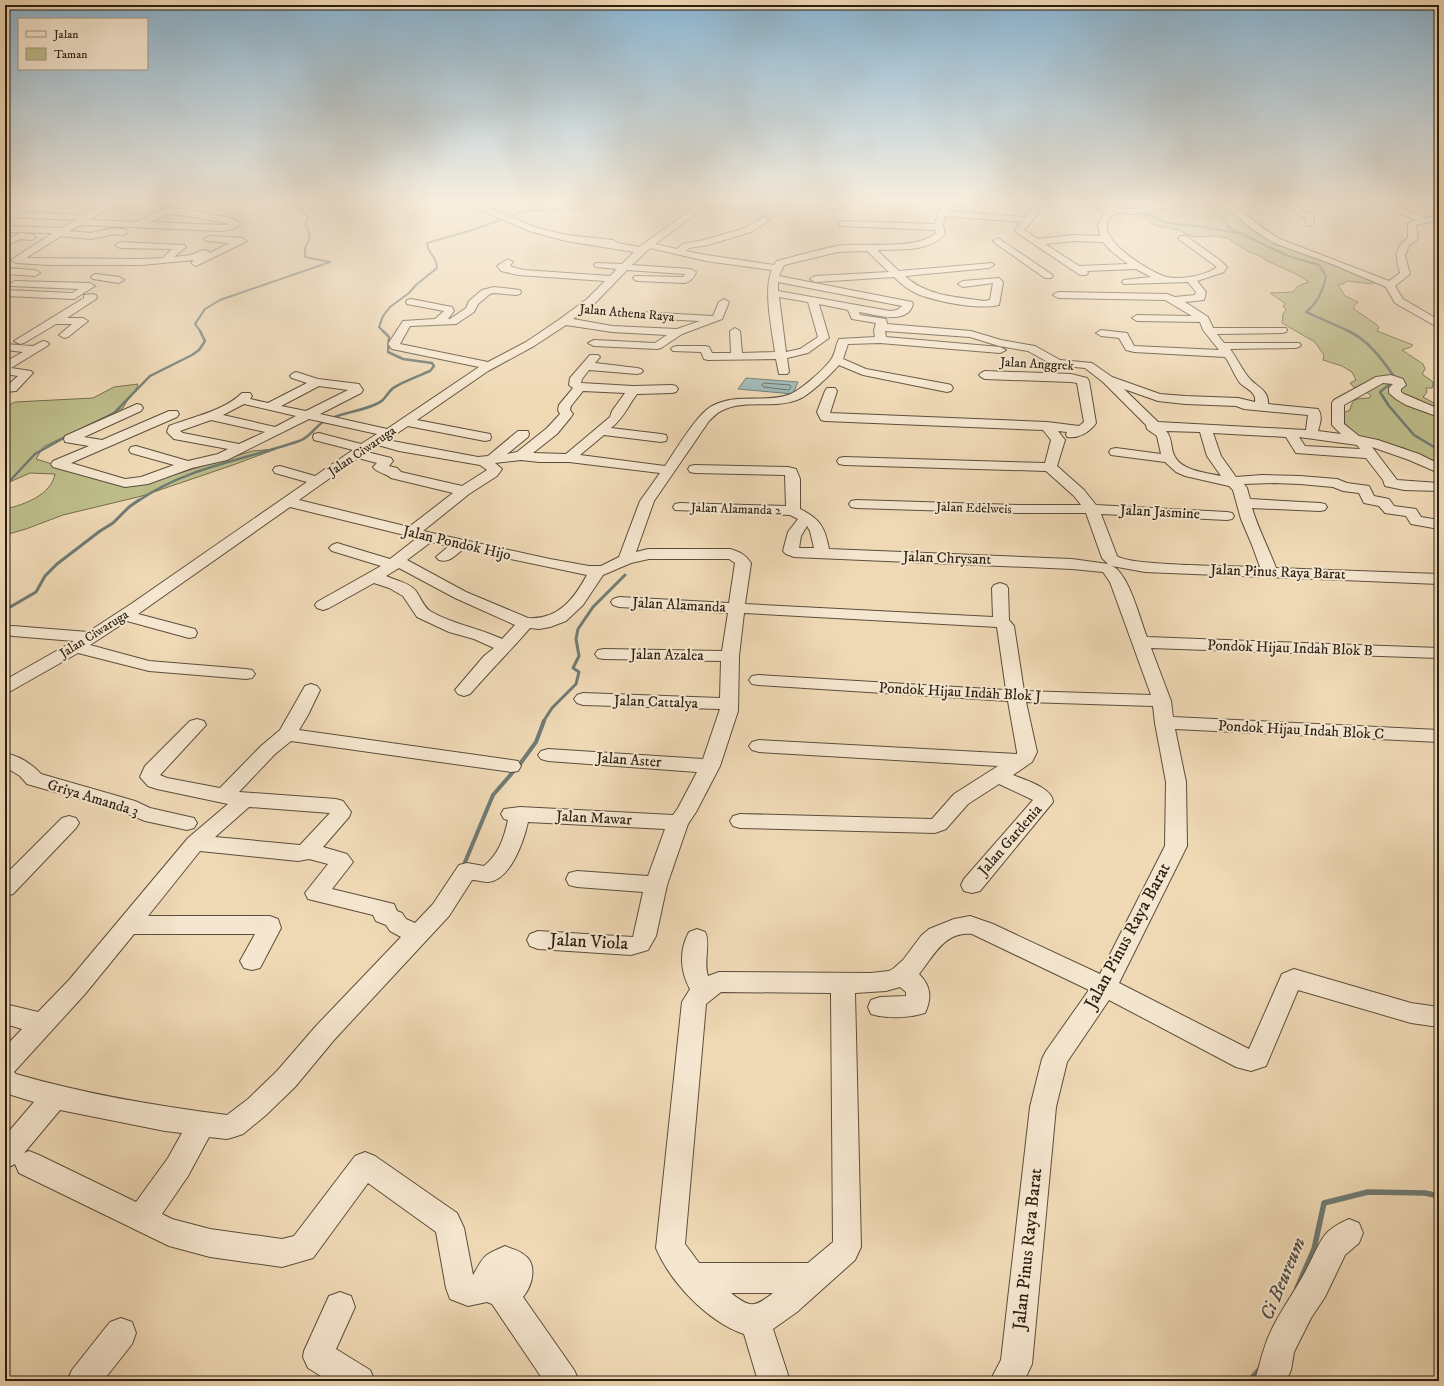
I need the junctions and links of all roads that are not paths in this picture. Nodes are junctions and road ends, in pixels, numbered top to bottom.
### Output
1 (114, 267) edge
2 (505, 267) edge
3 (622, 267) edge
4 (626, 267) junction
5 (746, 267) edge
6 (780, 267) edge
7 (830, 267) edge
8 (889, 267) edge
9 (972, 267) edge
10 (1035, 267) edge
11 (1073, 267) edge
12 (1129, 267) edge
13 (1138, 267) edge
14 (1222, 267) edge
15 (1344, 267) edge
16 (1403, 267) edge
17 (5, 271) edge
18 (106, 271) junction
19 (775, 273) junction
20 (897, 274) junction
21 (1048, 276) dead end
22 (5, 277) edge
23 (638, 278) dead end
24 (839, 278) junction
25 (1165, 279) junction
26 (1190, 279) junction
27 (119, 280) dead end
28 (685, 280) junction
29 (619, 282) junction
30 (1128, 282) dead end
31 (963, 284) dead end
32 (1390, 285) junction
33 (59, 286) junction
34 (5, 289) edge
35 (516, 292) dead end
36 (5, 293) edge
37 (773, 293) junction
38 (1058, 295) dead end
39 (74, 296) junction
40 (942, 298) junction
41 (813, 300) junction
42 (411, 302) dead end
43 (724, 302) dead end
44 (904, 302) junction
45 (1175, 303) junction
46 (853, 308) junction
47 (622, 314) dead end
48 (715, 318) junction
49 (1137, 318) dead end
50 (1204, 319) junction
51 (54, 321) junction
52 (564, 321) junction
53 (437, 323) junction
54 (881, 324) junction
55 (1439, 325) edge
56 (1197, 330) dead end
57 (1209, 330) junction
58 (1282, 330) dead end
59 (736, 331) dead end
60 (678, 332) junction
61 (943, 332) junction
62 (1101, 333) dead end
63 (64, 335) dead end
64 (880, 340) junction
65 (20, 341) dead end
66 (594, 344) dead end
67 (942, 345) junction
68 (1295, 345) dead end
69 (5, 347) edge
70 (677, 349) dead end
71 (1000, 350) dead end
72 (1225, 350) junction
73 (781, 356) junction
74 (737, 357) junction
75 (838, 360) junction
76 (491, 366) junction
77 (5, 367) edge
78 (5, 371) edge
79 (637, 371) dead end
80 (783, 372) dead end
81 (296, 376) dead end
82 (985, 376) dead end
83 (1106, 379) junction
84 (317, 382) junction
85 (580, 387) junction
86 (5, 388) edge
87 (947, 388) dead end
88 (672, 389) dead end
89 (633, 390) junction
90 (831, 391) dead end
91 (269, 407) junction
92 (1261, 407) junction
93 (137, 408) dead end
94 (1439, 413) edge
95 (173, 414) dead end
96 (307, 414) junction
97 (211, 416) junction
98 (406, 422) junction
99 (1047, 426) junction
100 (1152, 426) junction
101 (1205, 429) junction
102 (1082, 430) junction
103 (277, 431) junction
104 (601, 431) junction
105 (523, 434) dead end
106 (1290, 434) junction
107 (1311, 434) junction
108 (319, 437) dead end
109 (383, 437) junction
110 (485, 437) dead end
111 (661, 438) dead end
112 (1058, 440) junction
113 (1358, 440) junction
114 (104, 445) junction
115 (241, 448) junction
116 (136, 450) dead end
117 (360, 451) junction
118 (1116, 452) dead end
119 (1371, 454) junction
120 (521, 456) junction
121 (569, 458) junction
122 (1169, 459) junction
123 (488, 460) junction
124 (844, 461) dead end
125 (188, 465) junction
126 (1050, 467) junction
127 (695, 469) dead end
128 (1439, 469) edge
129 (280, 470) dead end
130 (668, 470) junction
131 (318, 481) junction
132 (1233, 483) junction
133 (1439, 487) edge
134 (464, 491) junction
135 (288, 502) junction
136 (1244, 503) junction
137 (856, 504) dead end
138 (680, 507) dead end
139 (1320, 508) dead end
140 (1092, 509) junction
141 (792, 511) junction
142 (1411, 512) junction
143 (1227, 516) dead end
144 (1439, 517) edge
145 (808, 519) junction
146 (1439, 525) edge
147 (411, 533) junction
148 (428, 537) junction
149 (459, 539) junction
150 (337, 548) dead end
151 (822, 553) junction
152 (444, 557) dead end
153 (626, 560) junction
154 (395, 563) junction
155 (1113, 567) junction
156 (597, 571) junction
157 (1269, 571) junction
158 (374, 577) junction
159 (1439, 579) edge
160 (1000, 588) dead end
161 (619, 602) dead end
162 (323, 605) dead end
163 (738, 608) junction
164 (124, 615) junction
165 (1001, 622) junction
166 (526, 623) junction
167 (14, 631) dead end
168 (189, 633) dead end
169 (83, 642) junction
170 (1140, 642) junction
171 (504, 646) junction
172 (1439, 653) edge
173 (604, 654) dead end
174 (730, 656) junction
175 (246, 674) dead end
176 (758, 680) dead end
177 (5, 687) edge
178 (311, 690) dead end
179 (464, 690) dead end
180 (1016, 696) junction
181 (583, 699) dead end
182 (730, 704) junction
183 (1163, 712) junction
184 (197, 724) dead end
185 (287, 734) junction
186 (1439, 736) edge
187 (759, 746) dead end
188 (548, 754) dead end
189 (5, 759) edge
190 (1019, 761) junction
191 (511, 766) dead end
192 (710, 766) junction
193 (997, 775) junction
194 (234, 798) junction
195 (740, 821) dead end
196 (678, 822) junction
197 (69, 823) dead end
198 (187, 823) dead end
199 (195, 843) junction
200 (303, 852) junction
201 (577, 879) dead end
202 (972, 884) dead end
203 (656, 885) junction
204 (5, 888) edge
205 (128, 925) junction
206 (416, 934) junction
207 (697, 938) dead end
208 (538, 940) dead end
209 (640, 944) joint
210 (252, 961) dead end
211 (903, 975) junction
212 (843, 983) junction
213 (1105, 987) junction
214 (703, 991) junction
215 (880, 1007) dead end
216 (5, 1014) edge
217 (1439, 1017) edge
218 (43, 1024) junction
219 (5, 1064) edge
220 (5, 1080) edge
221 (56, 1097) junction
222 (200, 1127) junction
223 (17, 1160) edge
224 (141, 1219) junction
225 (1349, 1232) dead end
226 (692, 1278) junction
227 (814, 1278) junction
228 (340, 1307) dead end
229 (756, 1321) junction
230 (120, 1333) dead end
231 (83, 1381) edge
232 (359, 1381) edge
233 (563, 1381) edge
234 (774, 1381) edge
235 (1006, 1381) edge
236 (1270, 1381) edge

1 - 18 street
2 - 29 street
3 - 4 street
4 - 28 street
4 - 29 street, Jalan Ciwaruga
5 - 19 street
6 - 19 street
7 - 24 street
8 - 20 street
9 - 20 street
10 - 21 street
11 - 12 street
13 - 25 street
14 - 26 street
15 - 32 street
16 - 32 street
17 - 22 street
18 - 27 street
18 - 33 street
19 - 24 street
19 - 37 street
19 - 44 street
20 - 24 street
20 - 40 street
23 - 28 street
25 - 26 street
25 - 30 street
26 - 45 street
28 - 29 street
29 - 52 street, Jalan Ciwaruga
31 - 40 street
32 - 55 street
33 - 34 street
33 - 39 street
35 - 53 street
36 - 39 street
37 - 41 street
37 - 73 street
38 - 45 street
39 - 51 street
40 - 44 street
41 - 46 street
41 - 73 street
42 - 53 street
43 - 48 street
44 - 46 street
45 - 50 street
46 - 54 street
47 - 48 street
48 - 60 street, Jalan Athena Raya
49 - 50 street
50 - 57 street
51 - 63 street
51 - 65 street
52 - 60 street, Jalan Athena Raya
52 - 76 street, Jalan Ciwaruga
53 - 76 street
54 - 61 street
54 - 64 street
56 - 57 street
57 - 58 street
57 - 72 street
59 - 74 street
60 - 66 street
61 - 67 street
61 - 83 street
62 - 72 street
64 - 67 street
64 - 75 street
67 - 71 street
68 - 72 street
69 - 77 street
70 - 74 street
72 - 92 street
73 - 74 street
73 - 80 street
75 - 87 street
75 - 130 street
76 - 98 street, Jalan Ciwaruga
78 - 86 street
79 - 85 street
81 - 84 street
82 - 102 street, Jalan Anggrek
83 - 92 street
83 - 100 street
84 - 91 street
84 - 96 street
85 - 89 street
85 - 120 street
88 - 89 street
89 - 104 street
90 - 99 street
91 - 96 street
91 - 97 street
92 - 107 street
93 - 114 street
94 - 113 street
95 - 114 street
96 - 103 street
96 - 109 street
97 - 103 street
97 - 115 street
98 - 109 street, Jalan Ciwaruga
98 - 110 street
99 - 102 street
99 - 112 street
100 - 101 street
100 - 122 street
101 - 106 street
101 - 132 street
102 - 112 street
103 - 115 street
104 - 111 street
104 - 121 street
105 - 123 street
106 - 107 street
106 - 119 street
107 - 113 street
108 - 117 street
109 - 117 street, Jalan Ciwaruga
109 - 123 street
112 - 126 street
113 - 119 street
113 - 128 street
114 - 125 street
115 - 125 street
116 - 125 street
117 - 131 street, Jalan Ciwaruga
117 - 134 street
118 - 122 street
119 - 133 street
120 - 121 street
120 - 123 street
121 - 130 street
122 - 132 street
123 - 134 street
124 - 126 street
126 - 140 street, Jalan Pinus Raya Barat
127 - 141 street
129 - 131 street
130 - 153 street
131 - 135 street, Jalan Ciwaruga
132 - 136 street
132 - 142 street
134 - 147 street
135 - 147 street, Jalan Pondok Hijo
135 - 164 street, Jalan Ciwaruga
136 - 139 street
136 - 157 street
137 - 140 street, Jalan Edelweis
138 - 141 street, Jalan Alamanda 2
140 - 143 street, Jalan Jasmine
140 - 155 street, Jalan Pinus Raya Barat
141 - 145 street
142 - 144 street
142 - 146 street
145 - 151 street
145 - 151 street, Jalan Chrysant
147 - 148 street, Jalan Pondok Hijo
148 - 149 street, Jalan Pondok Hijo
148 - 154 street
149 - 152 street
149 - 156 street, Jalan Pondok Hijo
150 - 154 street
151 - 155 street, Jalan Chrysant
153 - 156 street, Jalan Pondok Hijo
153 - 163 street, Jalan Pondok Hijo
154 - 158 street
154 - 166 street
155 - 157 street, Jalan Pinus Raya Barat
155 - 170 street, Jalan Pinus Raya Barat
156 - 166 street
157 - 159 street, Jalan Pinus Raya Barat
158 - 162 street
158 - 171 street
160 - 165 street
161 - 163 street, Jalan Alamanda
163 - 165 street, Jalan Alamanda
163 - 174 street, Jalan Pondok Hijo
164 - 168 street
164 - 169 street, Jalan Ciwaruga
165 - 180 street
166 - 171 street
167 - 169 street
169 - 175 street
169 - 177 street, Jalan Ciwaruga
170 - 172 street, Pondok Hijau Indah Blok B
170 - 183 street, Jalan Pinus Raya Barat
171 - 179 street
173 - 174 street, Jalan Azalea
174 - 182 street, Jalan Pondok Hijo
176 - 180 street, Pondok Hijau Indah Blok J
178 - 185 street
180 - 183 street, Pondok Hijau Indah Blok J
180 - 190 street
181 - 182 street, Jalan Cattalya
182 - 192 street, Jalan Pondok Hijo
183 - 186 street, Pondok Hijau Indah Blok C
183 - 213 street, Jalan Pinus Raya Barat
184 - 194 street
185 - 191 street
185 - 194 street
187 - 190 street
188 - 192 street, Jalan Aster
189 - 198 street, Griya Amanda 3
190 - 193 street
192 - 196 street, Jalan Pondok Hijo
193 - 195 street
193 - 202 street, Jalan Gardenia
194 - 199 street
194 - 200 street
196 - 203 street, Jalan Pondok Hijo
196 - 206 street, Jalan Mawar
197 - 204 street
199 - 200 street
199 - 205 street
200 - 206 street
201 - 203 street
203 - 209 street, Jalan Pondok Hijo
205 - 210 street
205 - 218 street
206 - 222 street
207 - 214 street
208 - 209 street, Jalan Viola
211 - 212 street
211 - 213 street
211 - 215 street
212 - 214 street
212 - 227 street
213 - 217 street
213 - 235 street, Jalan Pinus Raya Barat
214 - 226 street
216 - 218 street
218 - 219 street
220 - 221 street
221 - 222 street
221 - 223 street
222 - 224 street
223 - 224 street
224 - 233 street
225 - 236 street
226 - 227 street
226 - 229 street
227 - 229 street
228 - 232 street
229 - 234 street
230 - 231 street

